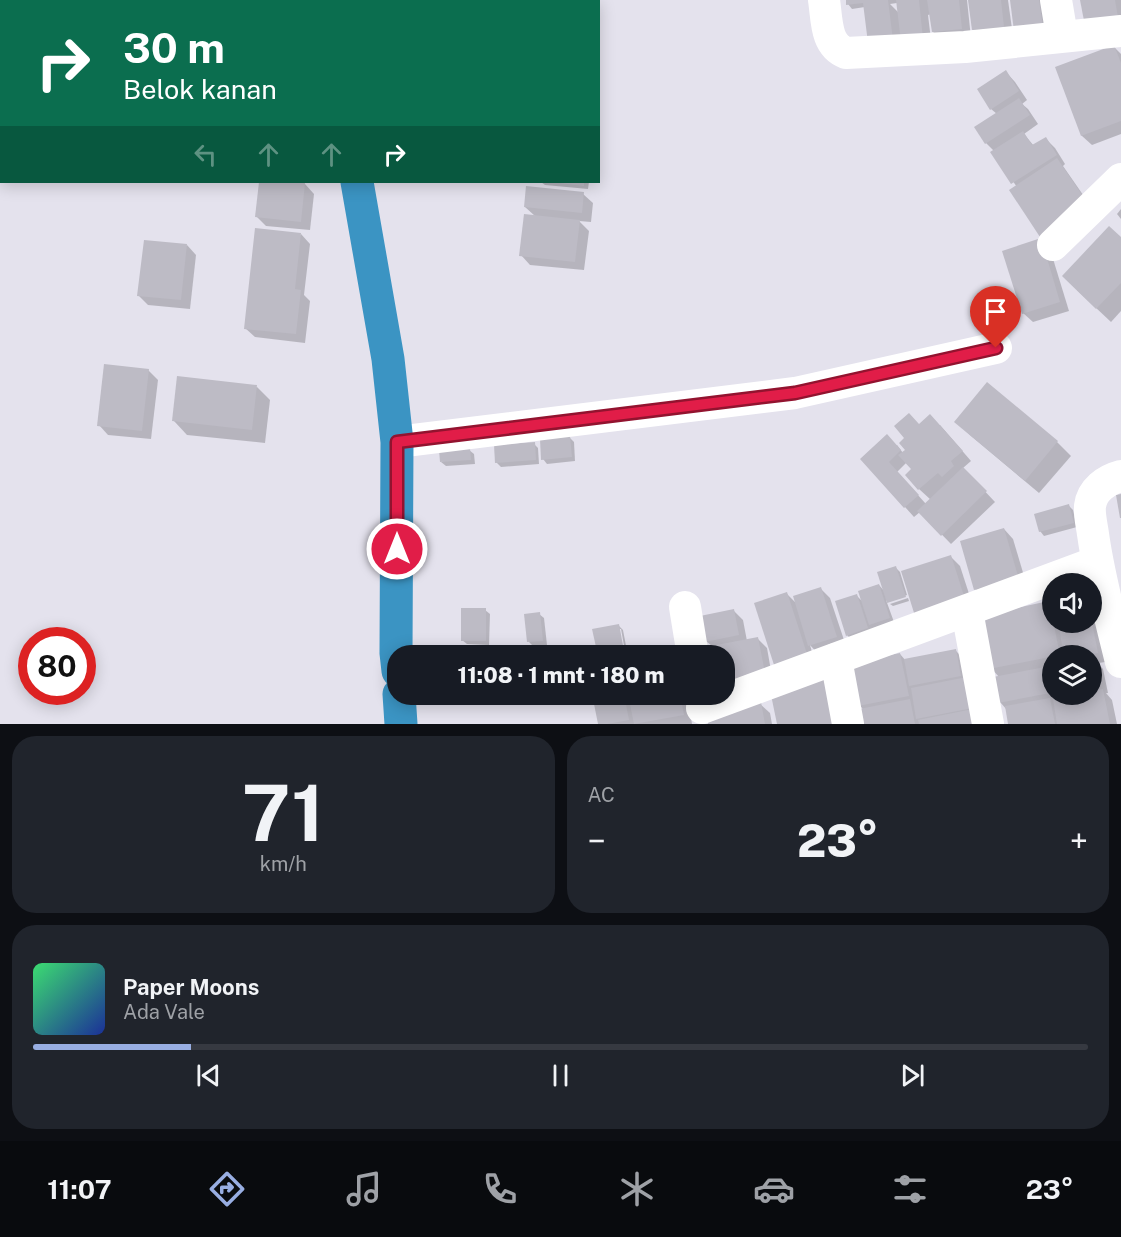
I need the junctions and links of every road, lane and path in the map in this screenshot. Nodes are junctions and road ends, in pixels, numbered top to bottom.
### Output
1 (824, 0) edge
2 (1056, 0) edge
3 (1121, 31) edge
4 (1062, 36) junction
5 (1121, 179) edge
6 (357, 183) edge
7 (1053, 245) dead end
8 (996, 348) dead end
9 (397, 442) junction
10 (1121, 476) edge
11 (1097, 562) junction
12 (685, 608) dead end
13 (967, 611) junction
14 (396, 645) edge
15 (691, 645) edge
16 (836, 660) junction
17 (1121, 662) edge
18 (400, 705) edge
19 (702, 709) edge
20 (401, 724) edge
21 (848, 724) edge
22 (988, 724) edge

1 - 4 street
2 - 4 street
3 - 4 street
5 - 7 street
6 - 9 highway
8 - 9 street
9 - 14 highway
10 - 11 street
11 - 13 street
11 - 17 street
12 - 15 street
13 - 16 street
13 - 22 street
16 - 19 street
16 - 21 street
18 - 20 highway

